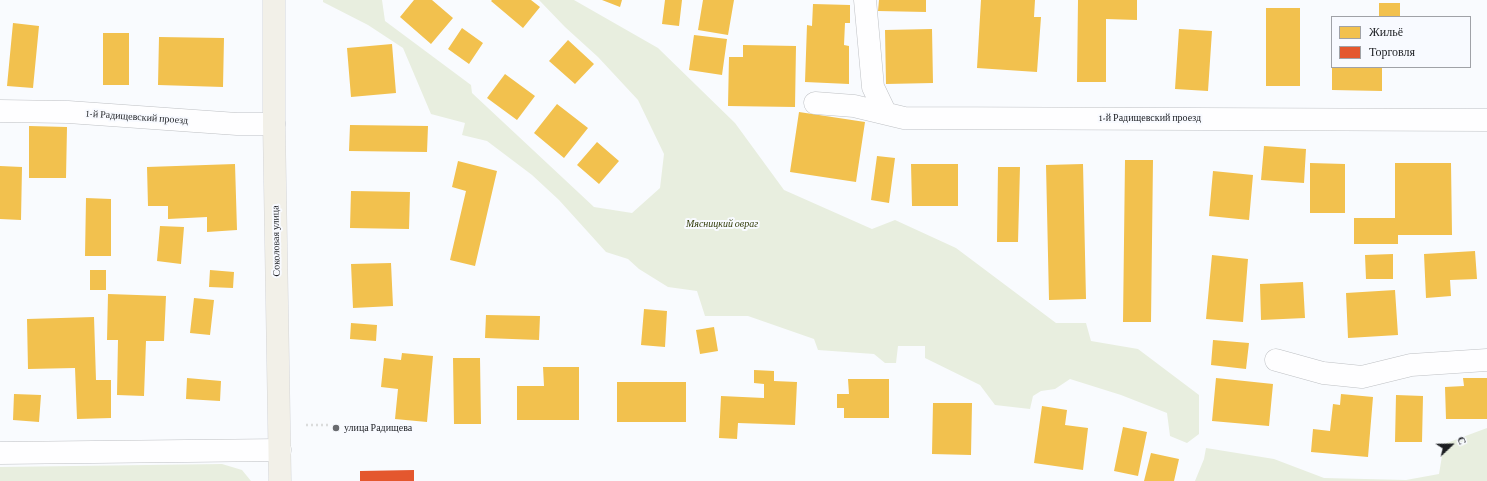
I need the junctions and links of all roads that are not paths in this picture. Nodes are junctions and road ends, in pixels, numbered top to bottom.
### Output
1 (274, 0) edge
2 (865, 0) edge
3 (815, 103) dead end
4 (0, 111) edge
5 (885, 112) junction
6 (1487, 120) edge
7 (274, 124) junction
8 (1276, 360) dead end
9 (1487, 360) edge
10 (280, 450) junction
11 (0, 453) edge
12 (280, 481) edge

1 - 7 main road, Соколовая улица
2 - 5 street
3 - 5 street, 1-й Радищевский проезд
4 - 7 street, 1-й Радищевский проезд
5 - 6 street, 1-й Радищевский проезд
7 - 10 main road, Соколовая улица
8 - 9 street
10 - 11 street
10 - 12 main road, Соколовая улица

